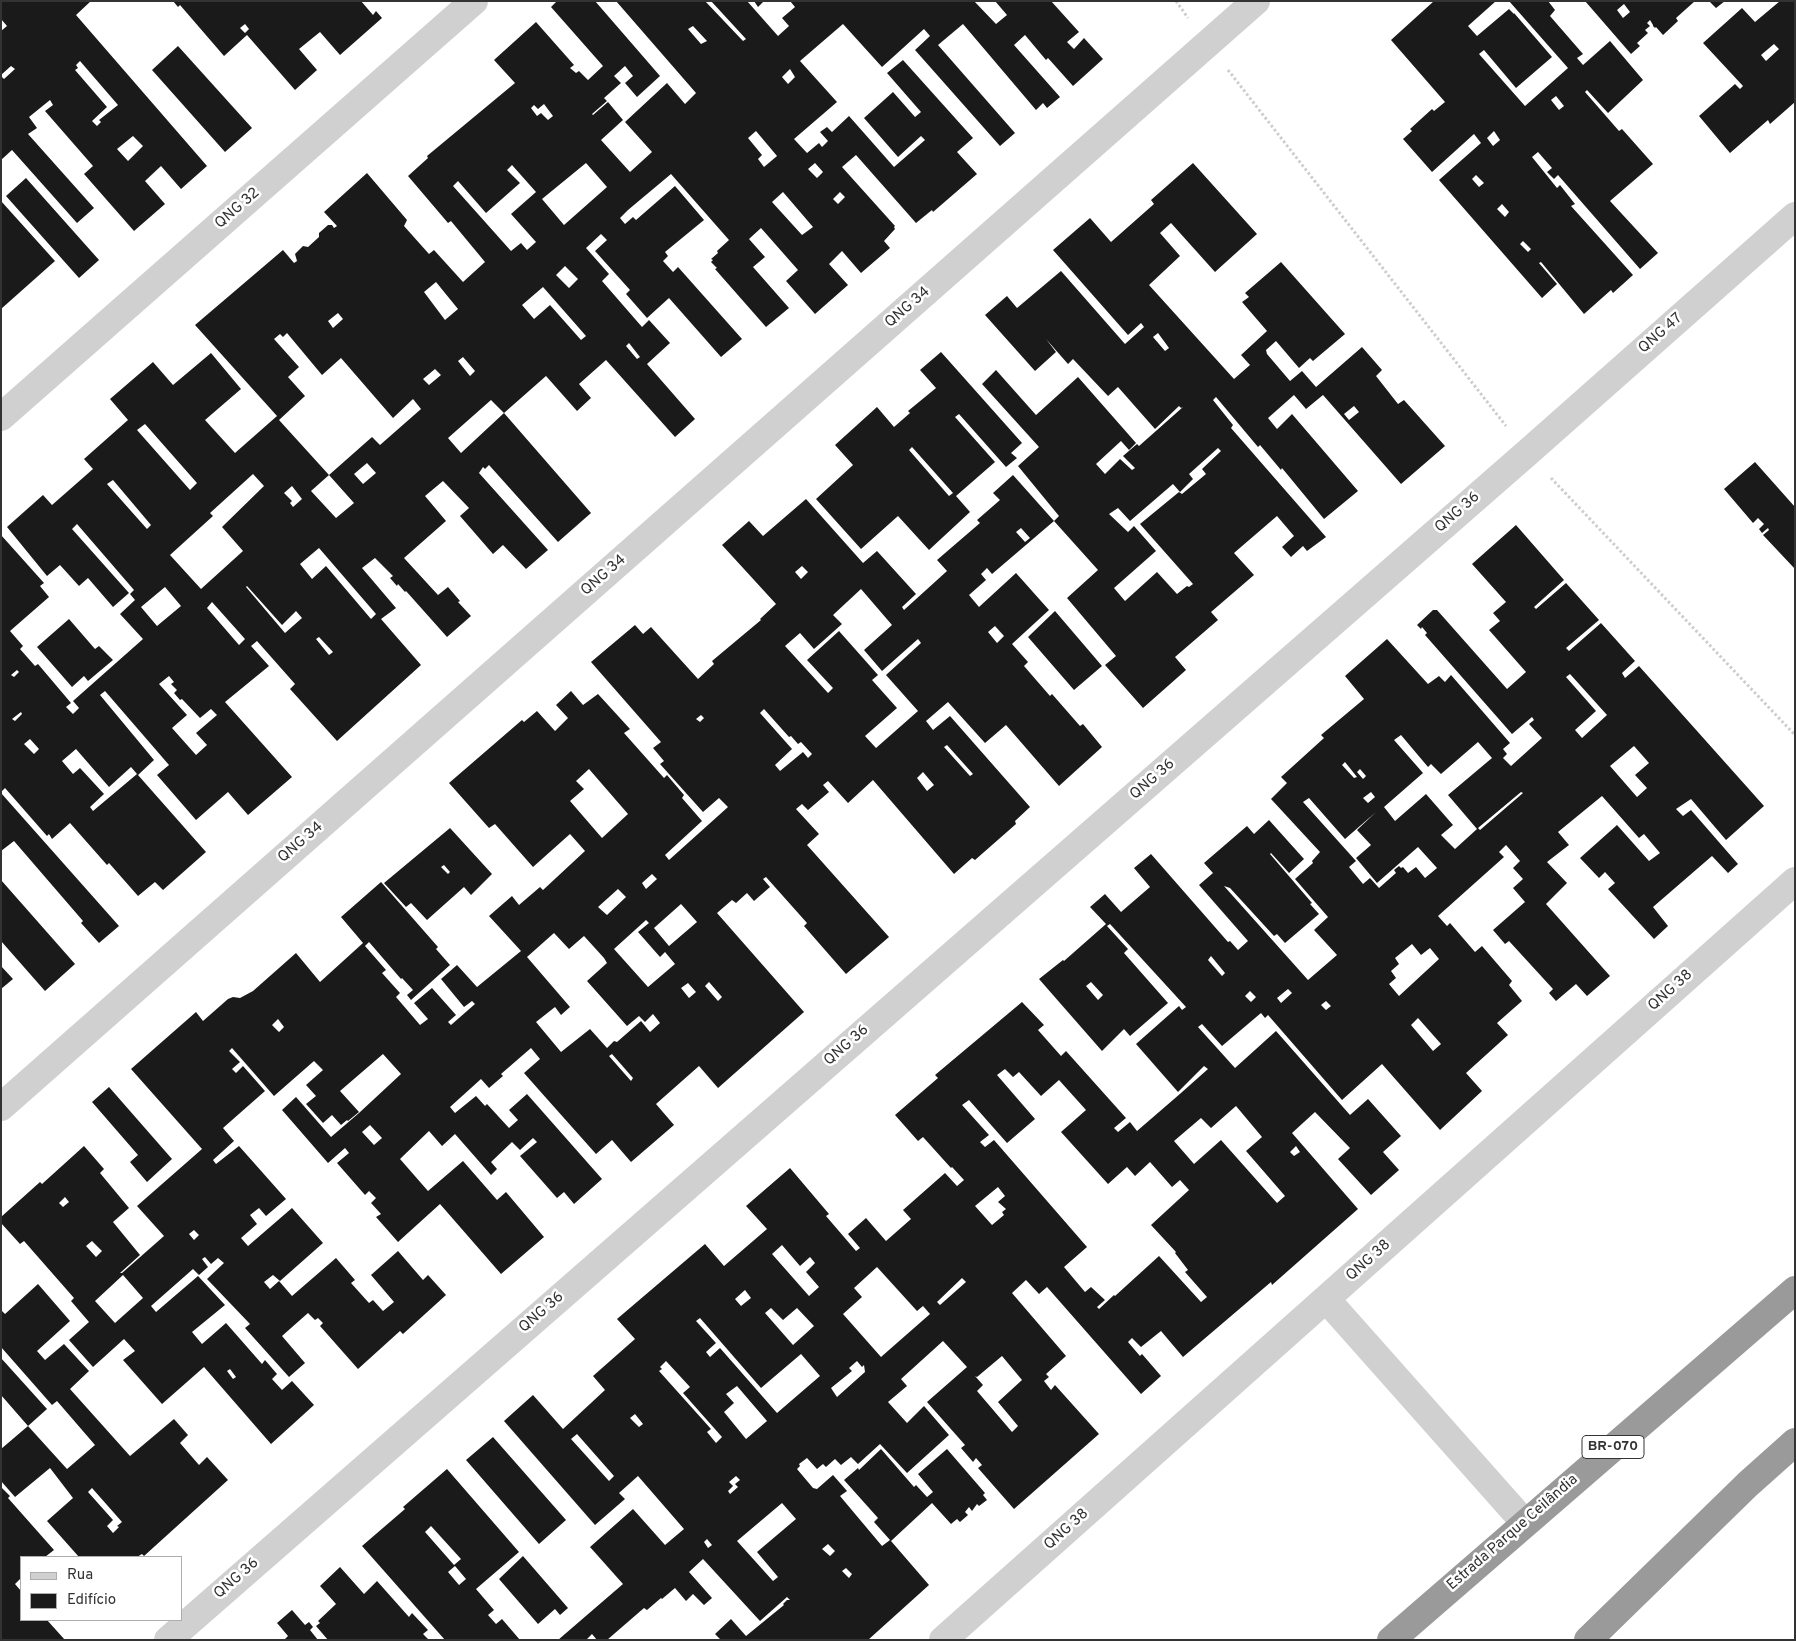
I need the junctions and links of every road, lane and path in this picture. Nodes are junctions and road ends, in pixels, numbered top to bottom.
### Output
1 (474, 1) edge
2 (1176, 1) edge
3 (1256, 1) edge
4 (1208, 44) junction
5 (1795, 216) edge
6 (1, 418) edge
7 (1527, 453) junction
8 (1795, 735) edge
9 (1795, 881) edge
10 (1, 1107) edge
11 (1795, 1290) edge
12 (1326, 1299) junction
13 (1795, 1442) edge
14 (1525, 1523) junction
15 (1432, 1604) junction
16 (168, 1640) edge
17 (943, 1640) edge
18 (1383, 1640) edge
19 (1392, 1640) edge
20 (1588, 1640) edge

1 - 6 street, QNG 32
2 - 4 path
3 - 4 street, QNG 34
4 - 7 path
4 - 10 street, QNG 34
5 - 7 street, QNG 47
7 - 8 path
7 - 16 street, QNG 36
9 - 12 street, QNG 38
11 - 14 highway, Estrada Parque Ceilândia / BR-070
12 - 14 street
12 - 17 street, QNG 38
13 - 20 highway
14 - 15 highway, Estrada Parque Ceilândia / BR-070
15 - 18 highway
15 - 19 highway, Estrada Parque Ceilândia / BR-070

